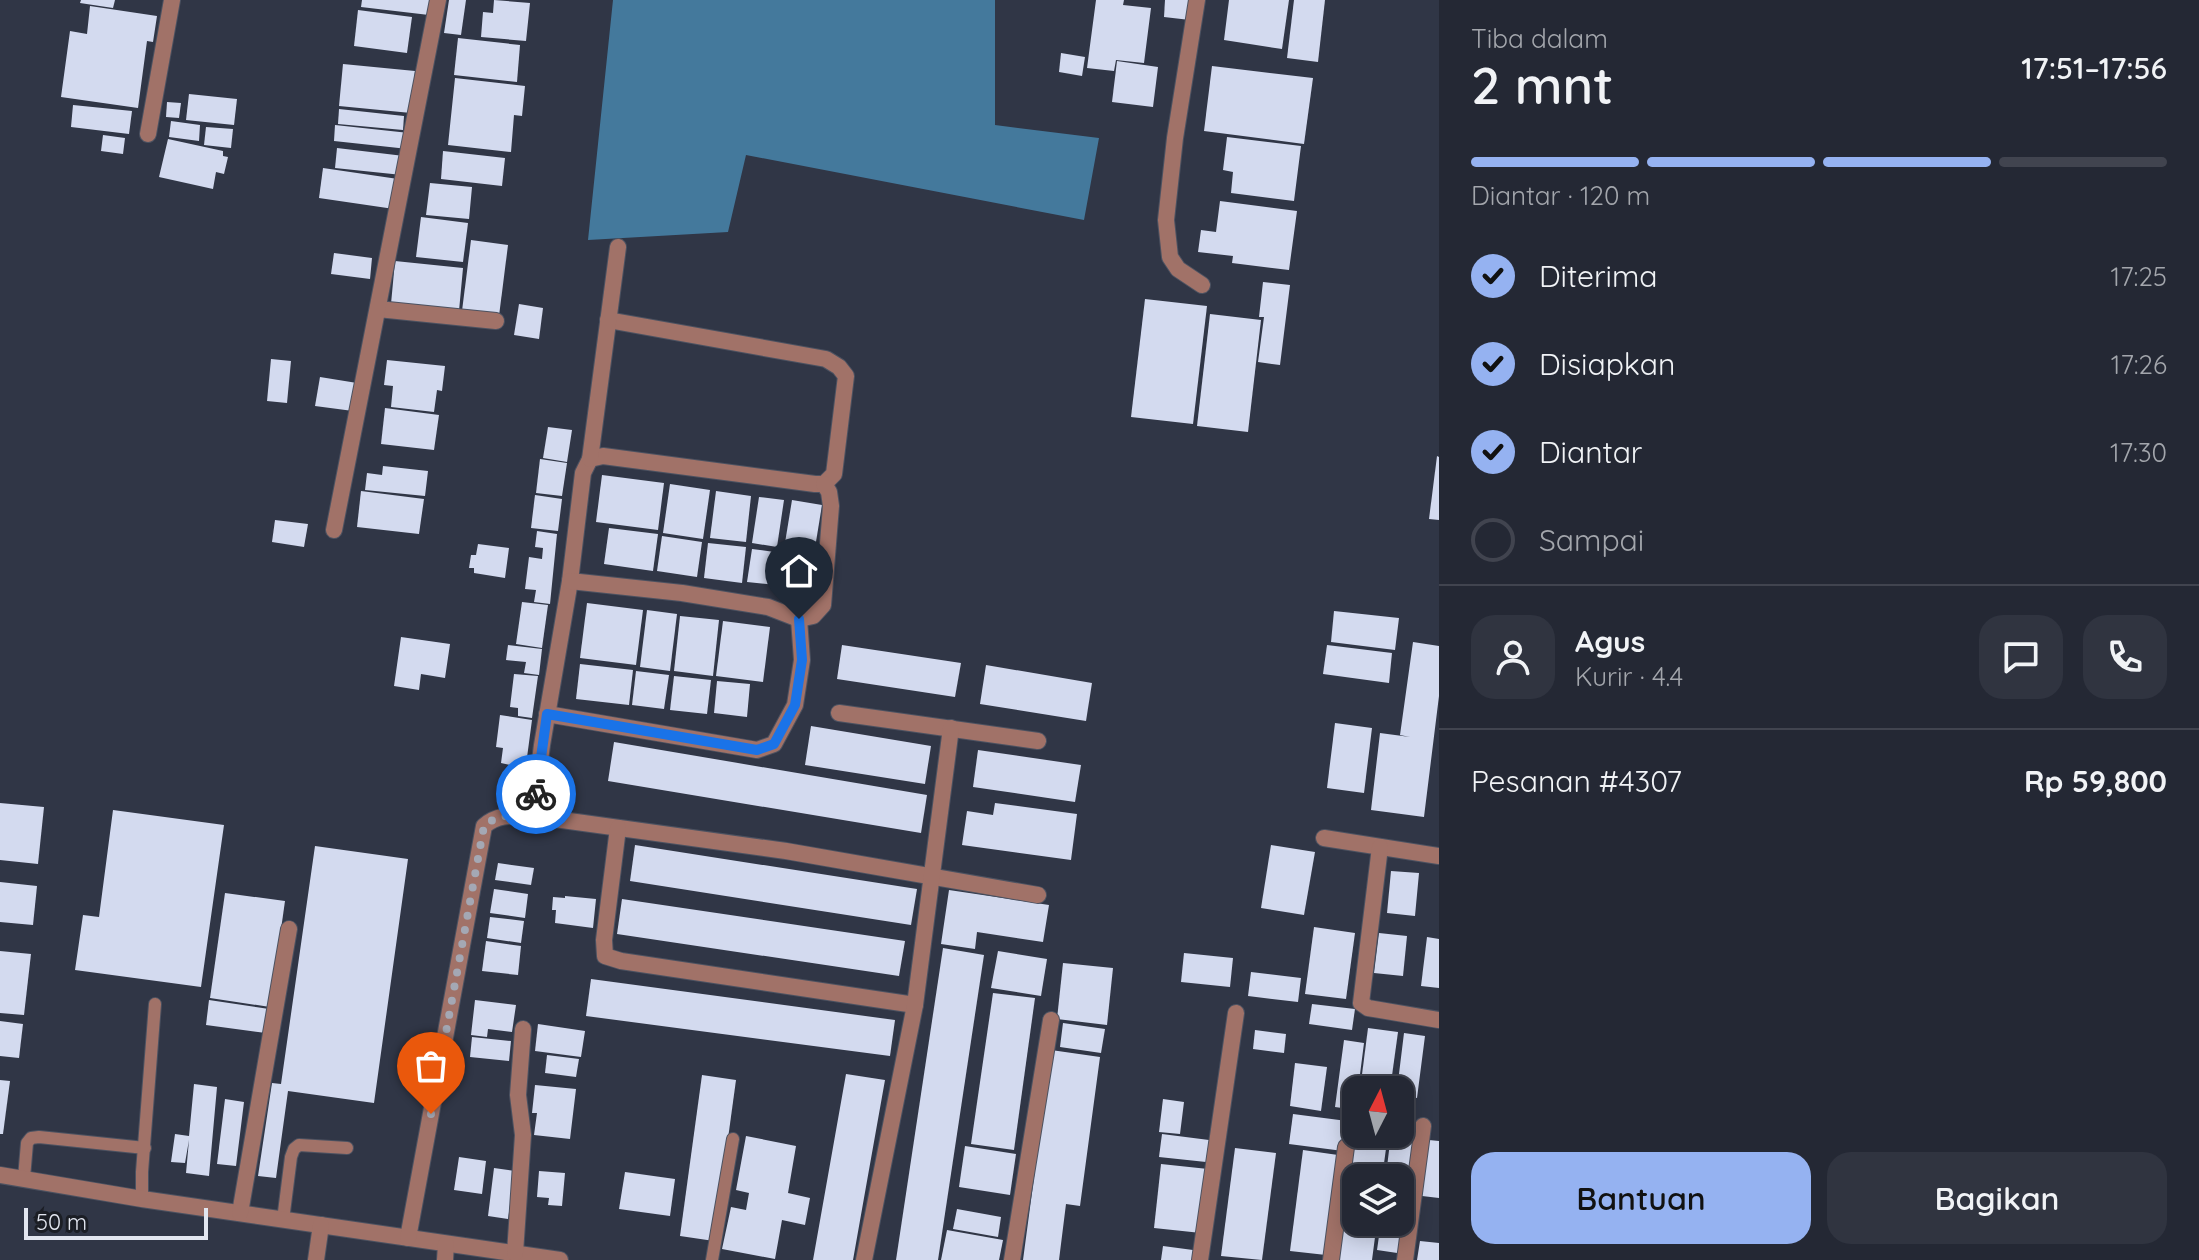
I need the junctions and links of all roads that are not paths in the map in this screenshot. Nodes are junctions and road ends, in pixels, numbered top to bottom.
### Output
1 (172, 0) edge
2 (438, 0) edge
3 (1197, 0) edge
4 (148, 134) dead end
5 (618, 247) dead end
6 (1202, 285) dead end
7 (378, 309) junction
8 (608, 320) junction
9 (496, 321) dead end
10 (590, 459) junction
11 (824, 484) junction
12 (334, 530) dead end
13 (570, 581) junction
14 (799, 619) junction
15 (839, 713) dead end
16 (547, 714) junction
17 (951, 728) junction
18 (1038, 741) dead end
19 (533, 816) junction
20 (618, 828) junction
21 (1324, 838) dead end
22 (1380, 847) junction
23 (1439, 856) edge
24 (931, 877) junction
25 (1038, 895) dead end
26 (289, 929) dead end
27 (155, 1004) dead end
28 (915, 1005) junction
29 (1236, 1013) dead end
30 (1051, 1020) dead end
31 (1439, 1020) edge
32 (523, 1029) dead end
33 (1423, 1126) dead end
34 (733, 1139) dead end
35 (145, 1148) junction
36 (347, 1148) dead end
37 (1346, 1148) edge
38 (0, 1175) edge
39 (24, 1178) junction
40 (142, 1199) junction
41 (240, 1213) junction
42 (283, 1220) junction
43 (321, 1225) junction
44 (408, 1238) junction
45 (446, 1252) edge
46 (515, 1253) junction
47 (316, 1260) edge
48 (560, 1260) edge
49 (712, 1260) edge
50 (864, 1260) edge
51 (1012, 1260) edge
52 (1200, 1260) edge
53 (1331, 1260) edge
54 (1405, 1260) edge

1 - 4 street
2 - 7 street
3 - 6 street
5 - 8 street
7 - 9 street
7 - 12 street
8 - 10 street
8 - 11 street
10 - 11 street
10 - 13 street
11 - 14 street
13 - 14 street
13 - 16 street
14 - 16 street
15 - 17 street
16 - 19 street
17 - 18 street
17 - 24 street
19 - 20 street
19 - 44 street
20 - 24 street
20 - 28 street
21 - 22 street
22 - 23 street
22 - 31 street
24 - 25 street
24 - 28 street
26 - 41 street
27 - 35 lane
28 - 50 street
29 - 52 street
30 - 51 street
32 - 46 street
33 - 54 street
34 - 49 lane
35 - 39 lane
35 - 40 lane
36 - 42 lane
37 - 53 street
38 - 39 street
39 - 40 street
40 - 41 street
41 - 42 street
42 - 43 street
43 - 44 street
43 - 47 street
44 - 45 street
45 - 46 street
46 - 48 street

